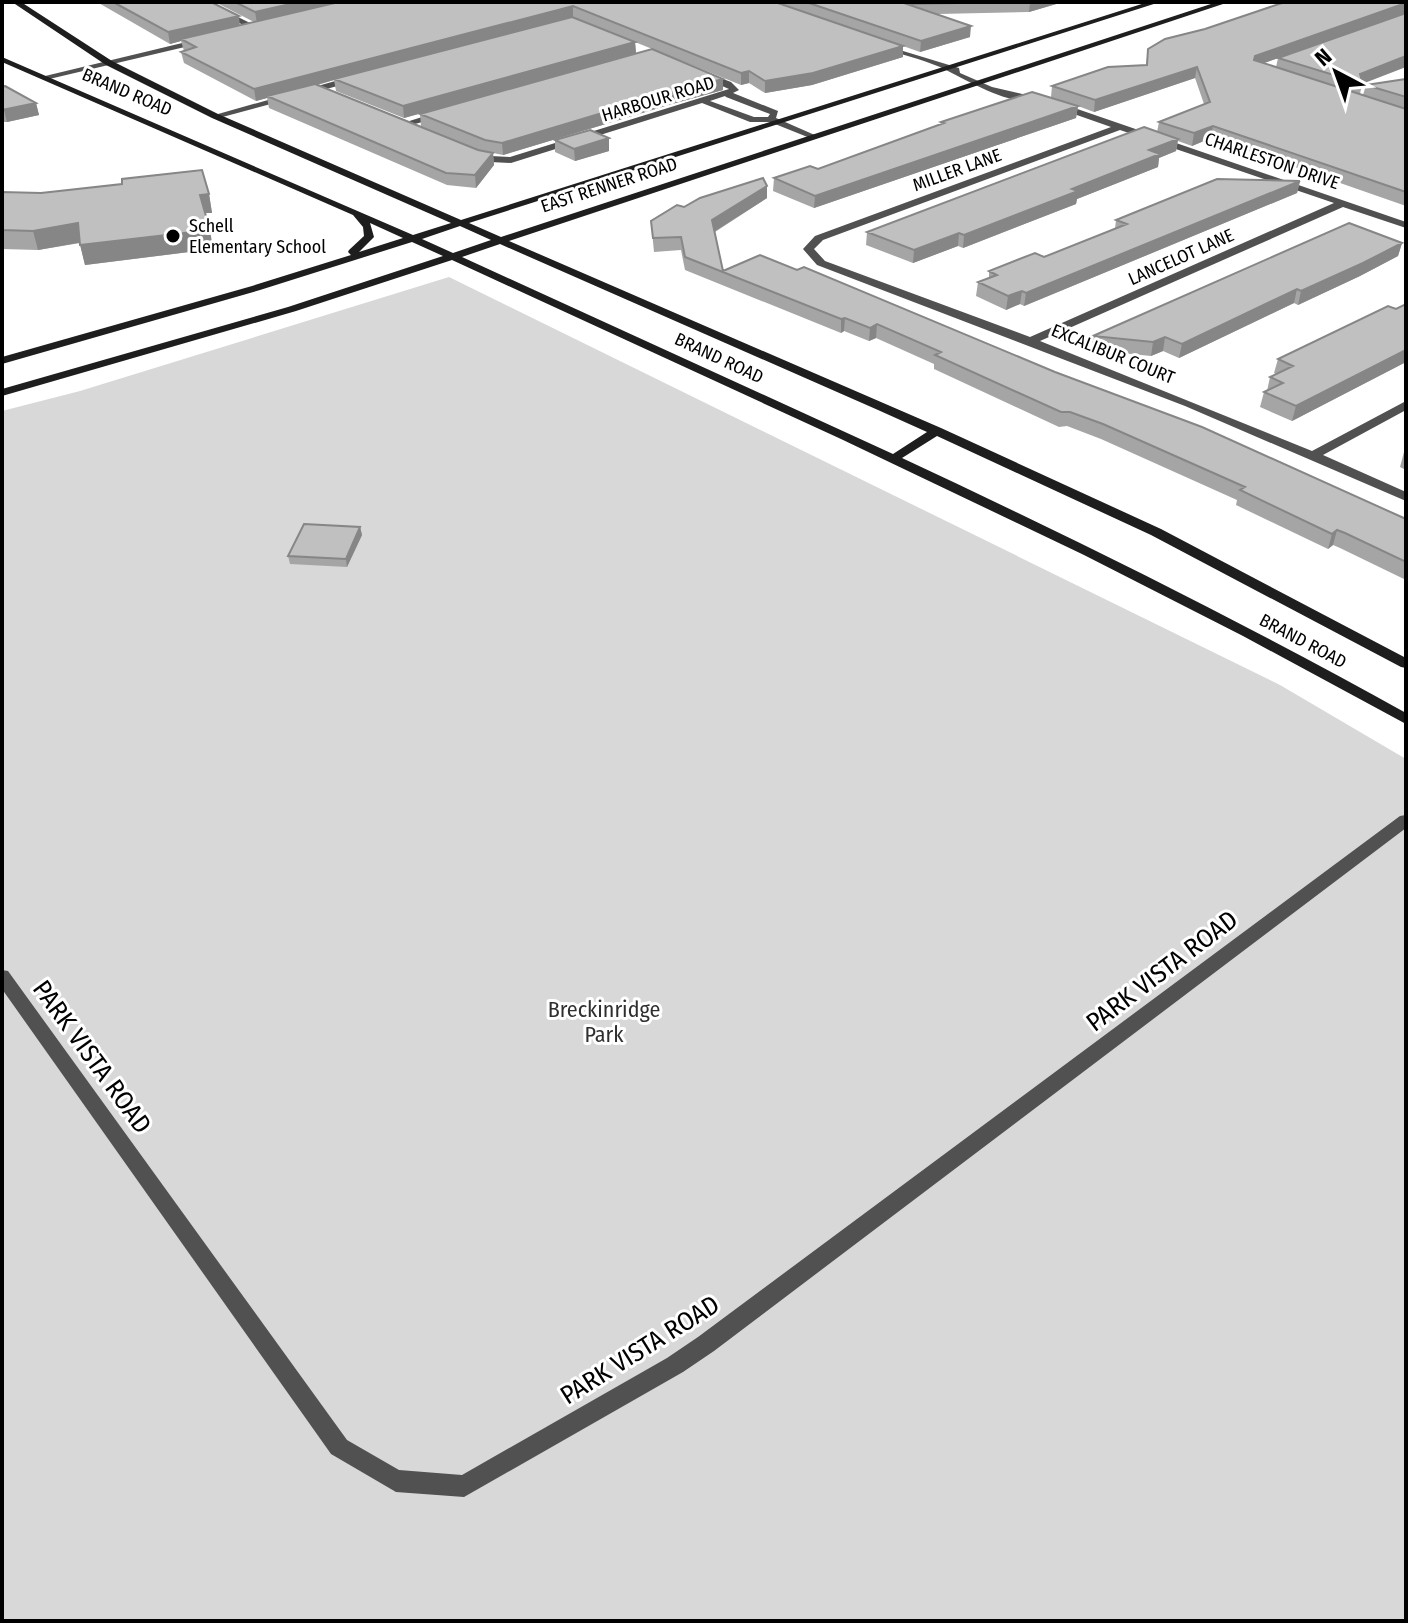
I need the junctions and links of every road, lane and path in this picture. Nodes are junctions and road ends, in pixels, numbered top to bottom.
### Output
1 (16, 2) edge
2 (202, 2) edge
3 (1156, 2) edge
4 (1225, 2) edge
5 (270, 25) edge
6 (256, 28) junction
7 (242, 32) edge
8 (213, 38) edge
9 (877, 44) edge
10 (2, 59) edge
11 (109, 63) junction
12 (947, 68) junction
13 (698, 72) edge
14 (45, 77) junction
15 (362, 77) edge
16 (990, 78) junction
17 (971, 84) junction
18 (317, 89) junction
19 (732, 93) junction
20 (331, 95) edge
21 (1035, 98) junction
22 (706, 102) junction
23 (448, 112) edge
24 (215, 116) junction
25 (390, 118) edge
26 (776, 121) junction
27 (404, 124) junction
28 (1121, 126) junction
29 (418, 130) edge
30 (813, 136) junction
31 (457, 146) edge
32 (1343, 203) junction
33 (354, 210) junction
34 (458, 223) junction
35 (1406, 225) edge
36 (414, 237) junction
37 (498, 241) junction
38 (808, 249) joint
39 (454, 255) junction
40 (327, 265) junction
41 (1031, 341) junction
42 (2, 361) edge
43 (2, 393) edge
44 (1406, 405) edge
45 (937, 431) junction
46 (1315, 454) junction
47 (893, 459) junction
48 (1406, 497) edge
49 (1406, 664) edge
50 (1406, 719) edge
51 (1406, 820) edge
52 (2, 976) edge

1 - 11 main road, BRAND ROAD
2 - 6 street
3 - 12 main road, EAST RENNER ROAD
4 - 16 main road, EAST RENNER ROAD
5 - 6 street
6 - 7 street
8 - 11 street
9 - 12 street, CHARLESTON DRIVE
10 - 14 main road, BRAND ROAD
11 - 14 street
11 - 24 main road, BRAND ROAD
12 - 16 street, CHARLESTON DRIVE
12 - 17 street, CHARLESTON DRIVE
12 - 26 main road, EAST RENNER ROAD
13 - 19 street
14 - 33 main road, BRAND ROAD
15 - 18 street
16 - 17 main road, EAST RENNER ROAD
16 - 21 street, CHARLESTON DRIVE
17 - 21 street, CHARLESTON DRIVE
17 - 30 main road, EAST RENNER ROAD
18 - 20 street
18 - 24 street
19 - 22 street, HARBOUR ROAD
19 - 26 street
21 - 28 street, CHARLESTON DRIVE
22 - 26 street
22 - 31 street, HARBOUR ROAD
23 - 27 street
24 - 34 main road, BRAND ROAD
25 - 27 street
26 - 30 street
26 - 34 main road, EAST RENNER ROAD
27 - 29 street
28 - 32 street, CHARLESTON DRIVE
28 - 38 street, MILLER LANE
30 - 37 main road, EAST RENNER ROAD
32 - 35 street, CHARLESTON DRIVE
32 - 41 street, LANCELOT LANE
33 - 36 main road, BRAND ROAD
33 - 40 main road
34 - 36 main road, EAST RENNER ROAD
34 - 37 main road, BRAND ROAD
36 - 39 main road, BRAND ROAD
36 - 40 main road, EAST RENNER ROAD
37 - 39 main road, EAST RENNER ROAD
37 - 45 main road, BRAND ROAD
38 - 41 street, EXCALIBUR COURT
39 - 43 main road, EAST RENNER ROAD
39 - 47 main road, BRAND ROAD
40 - 42 main road, EAST RENNER ROAD
41 - 46 street, EXCALIBUR COURT
44 - 46 street
45 - 47 main road
45 - 49 main road, BRAND ROAD
46 - 48 street, EXCALIBUR COURT
47 - 50 main road, BRAND ROAD
51 - 52 street, PARK VISTA ROAD

